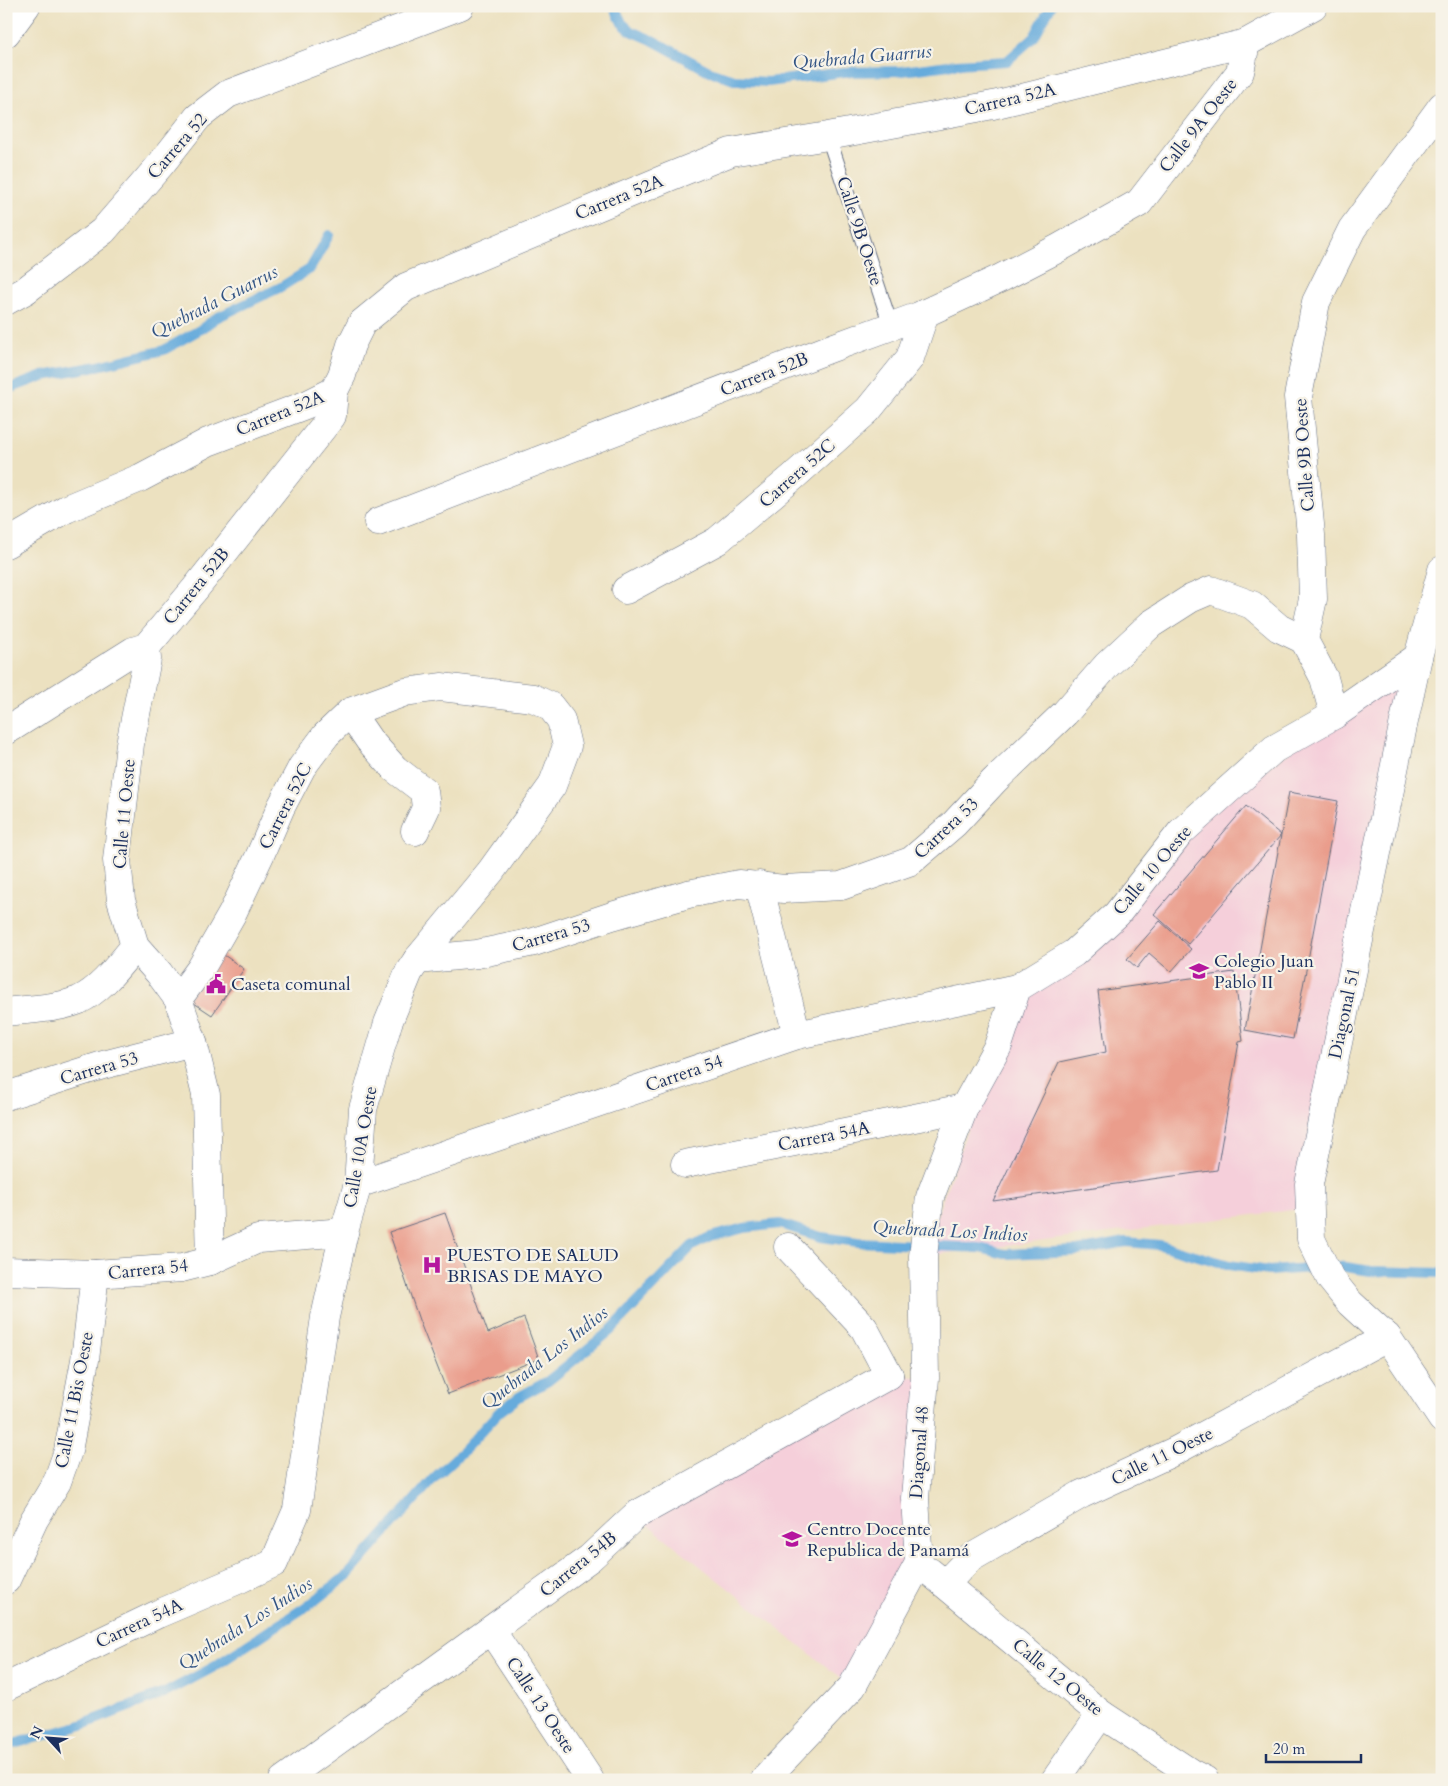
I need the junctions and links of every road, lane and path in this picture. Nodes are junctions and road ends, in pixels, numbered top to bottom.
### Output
1 (26, 6) edge
2 (460, 6) edge
3 (1313, 6) edge
4 (6, 32) edge
5 (1246, 43) junction
6 (1442, 106) edge
7 (828, 136) junction
8 (1139, 203) joint
9 (13, 291) edge
10 (925, 313) junction
11 (891, 326) junction
12 (334, 391) junction
13 (378, 522) dead end
14 (6, 544) edge
15 (1442, 570) edge
16 (626, 590) dead end
17 (1304, 640) junction
18 (146, 647) junction
19 (1418, 657) junction
20 (350, 712) junction
21 (1334, 715) junction
22 (562, 720) joint
23 (6, 732) edge
24 (415, 831) dead end
25 (759, 885) junction
26 (135, 946) junction
27 (417, 960) junction
28 (1018, 988) junction
29 (178, 999) junction
30 (6, 1012) edge
31 (797, 1035) junction
32 (193, 1042) junction
33 (6, 1096) edge
34 (964, 1108) junction
35 (685, 1164) dead end
36 (358, 1184) junction
37 (344, 1232) junction
38 (788, 1247) dead end
39 (210, 1261) junction
40 (6, 1271) edge
41 (95, 1274) junction
42 (1387, 1337) junction
43 (889, 1375) junction
44 (924, 1378) junction
45 (1442, 1419) edge
46 (274, 1562) joint
47 (919, 1563) junction
48 (6, 1580) edge
49 (944, 1584) junction
50 (491, 1630) junction
51 (6, 1686) edge
52 (1101, 1714) junction
53 (283, 1780) edge
54 (590, 1780) edge
55 (764, 1780) edge
56 (1056, 1780) edge
57 (1205, 1780) edge

1 - 4 street
2 - 9 street, Carrera 52
3 - 5 street, Carrera 52A
5 - 7 street, Carrera 52A
5 - 8 street, Calle 9A Oeste
6 - 17 street, Calle 9B Oeste
7 - 11 lane, Calle 9B Oeste
7 - 12 street, Carrera 52A
8 - 10 street, Carrera 52B
10 - 11 street, Carrera 52B
10 - 16 street, Carrera 52C
11 - 13 street, Carrera 52B
12 - 14 street, Carrera 52A
12 - 18 street, Carrera 52B
15 - 19 street, Diagonal 51
17 - 21 street
17 - 25 street, Carrera 53
18 - 23 street, Carrera 52B
18 - 26 street, Calle 11 Oeste
19 - 21 street, Calle 10 Oeste
19 - 42 street, Diagonal 51
20 - 22 street, Carrera 52C
20 - 24 street
20 - 29 street, Carrera 52C
21 - 28 street, Calle 10 Oeste
22 - 27 street, Calle 10A Oeste
25 - 27 street, Carrera 53
25 - 31 street
26 - 29 street, Calle 11 Oeste
26 - 30 street
27 - 36 street, Calle 10A Oeste
28 - 31 street, Carrera 54
28 - 34 street
29 - 32 street, Calle 11 Oeste
31 - 36 street, Carrera 54
32 - 33 street, Carrera 53
32 - 39 street, Calle 11 Oeste
34 - 35 street, Carrera 54A
34 - 44 street, Diagonal 48
36 - 37 street, Calle 10A Oeste
37 - 39 street, Carrera 54
37 - 46 street, Calle 10A Oeste
38 - 43 street
39 - 41 street, Carrera 54
40 - 41 street, Carrera 54
41 - 48 street, Calle 11 Bis Oeste
42 - 45 street, Diagonal 51
42 - 49 street, Calle 11 Oeste
43 - 44 street
43 - 50 street, Carrera 54B
44 - 47 street, Diagonal 48
46 - 51 street, Carrera 54A
47 - 49 street, Calle 12 Oeste
47 - 55 street
49 - 52 street, Calle 12 Oeste
50 - 53 street, Carrera 54B
50 - 54 street, Calle 13 Oeste
52 - 56 street
52 - 57 street, Calle 12 Oeste

